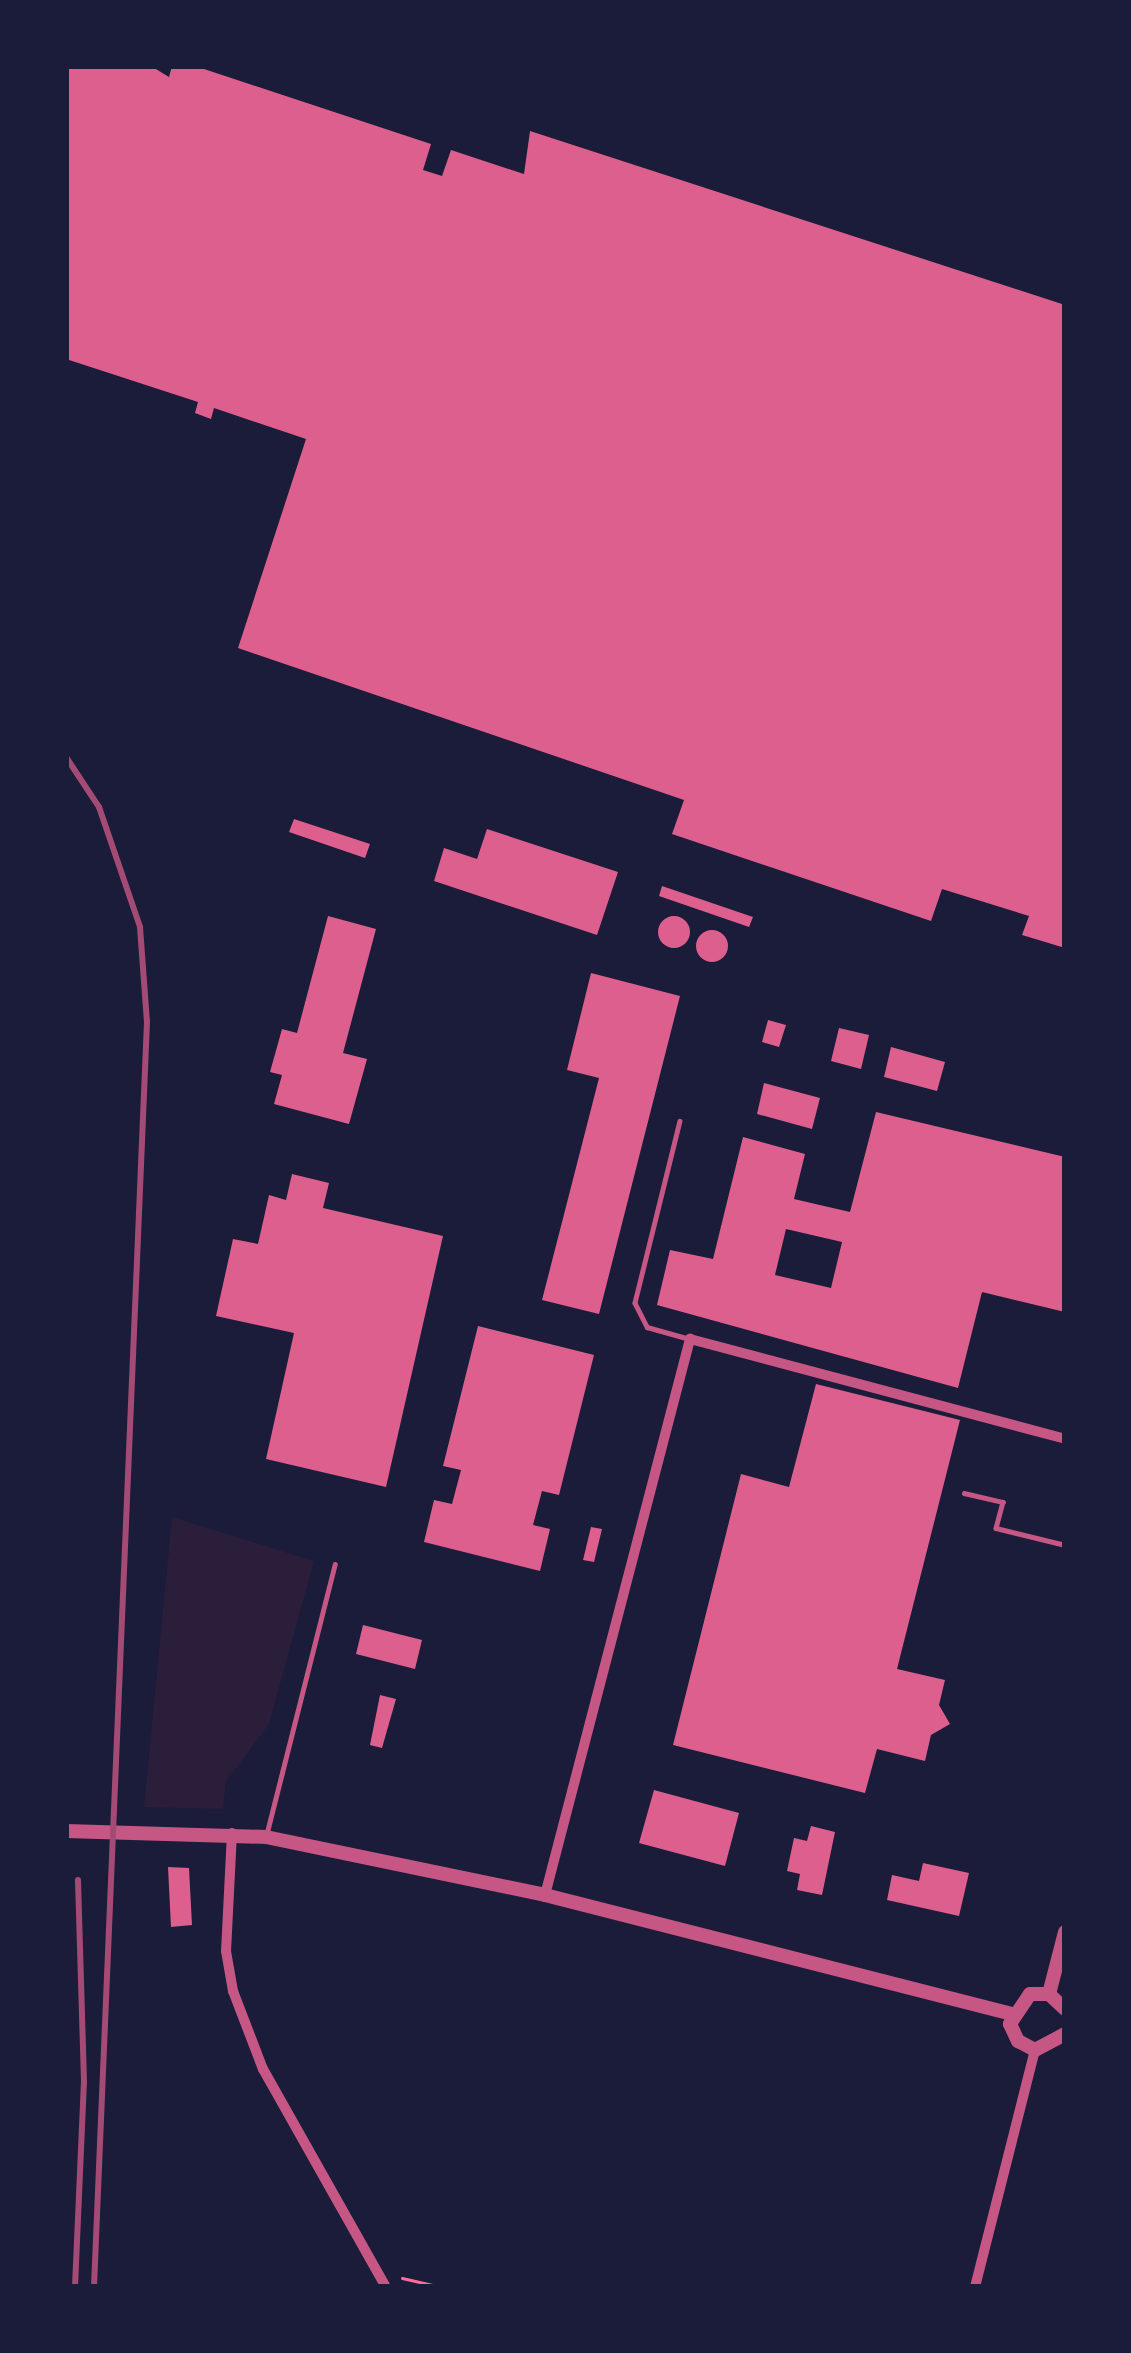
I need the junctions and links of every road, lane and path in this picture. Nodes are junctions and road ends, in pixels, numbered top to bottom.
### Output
1 (680, 1121) dead end
2 (689, 1339) junction
3 (1065, 1438) edge
4 (964, 1493) dead end
5 (1065, 1545) edge
6 (335, 1564) dead end
7 (66, 1831) edge
8 (232, 1833) junction
9 (266, 1837) junction
10 (544, 1895) junction
11 (1065, 1932) edge
12 (1049, 1994) junction
13 (1065, 2008) edge
14 (1011, 2014) junction
15 (1065, 2034) edge
16 (1035, 2050) junction
17 (384, 2282) edge
18 (441, 2287) edge
19 (974, 2287) edge

1 - 2 lane
2 - 3 street
2 - 10 street
4 - 5 lane
6 - 9 lane
7 - 8 street
8 - 9 street
8 - 17 street
9 - 10 street
10 - 14 street
11 - 12 street
12 - 13 street
12 - 14 street
14 - 16 street
15 - 16 street
16 - 19 street
17 - 18 path

